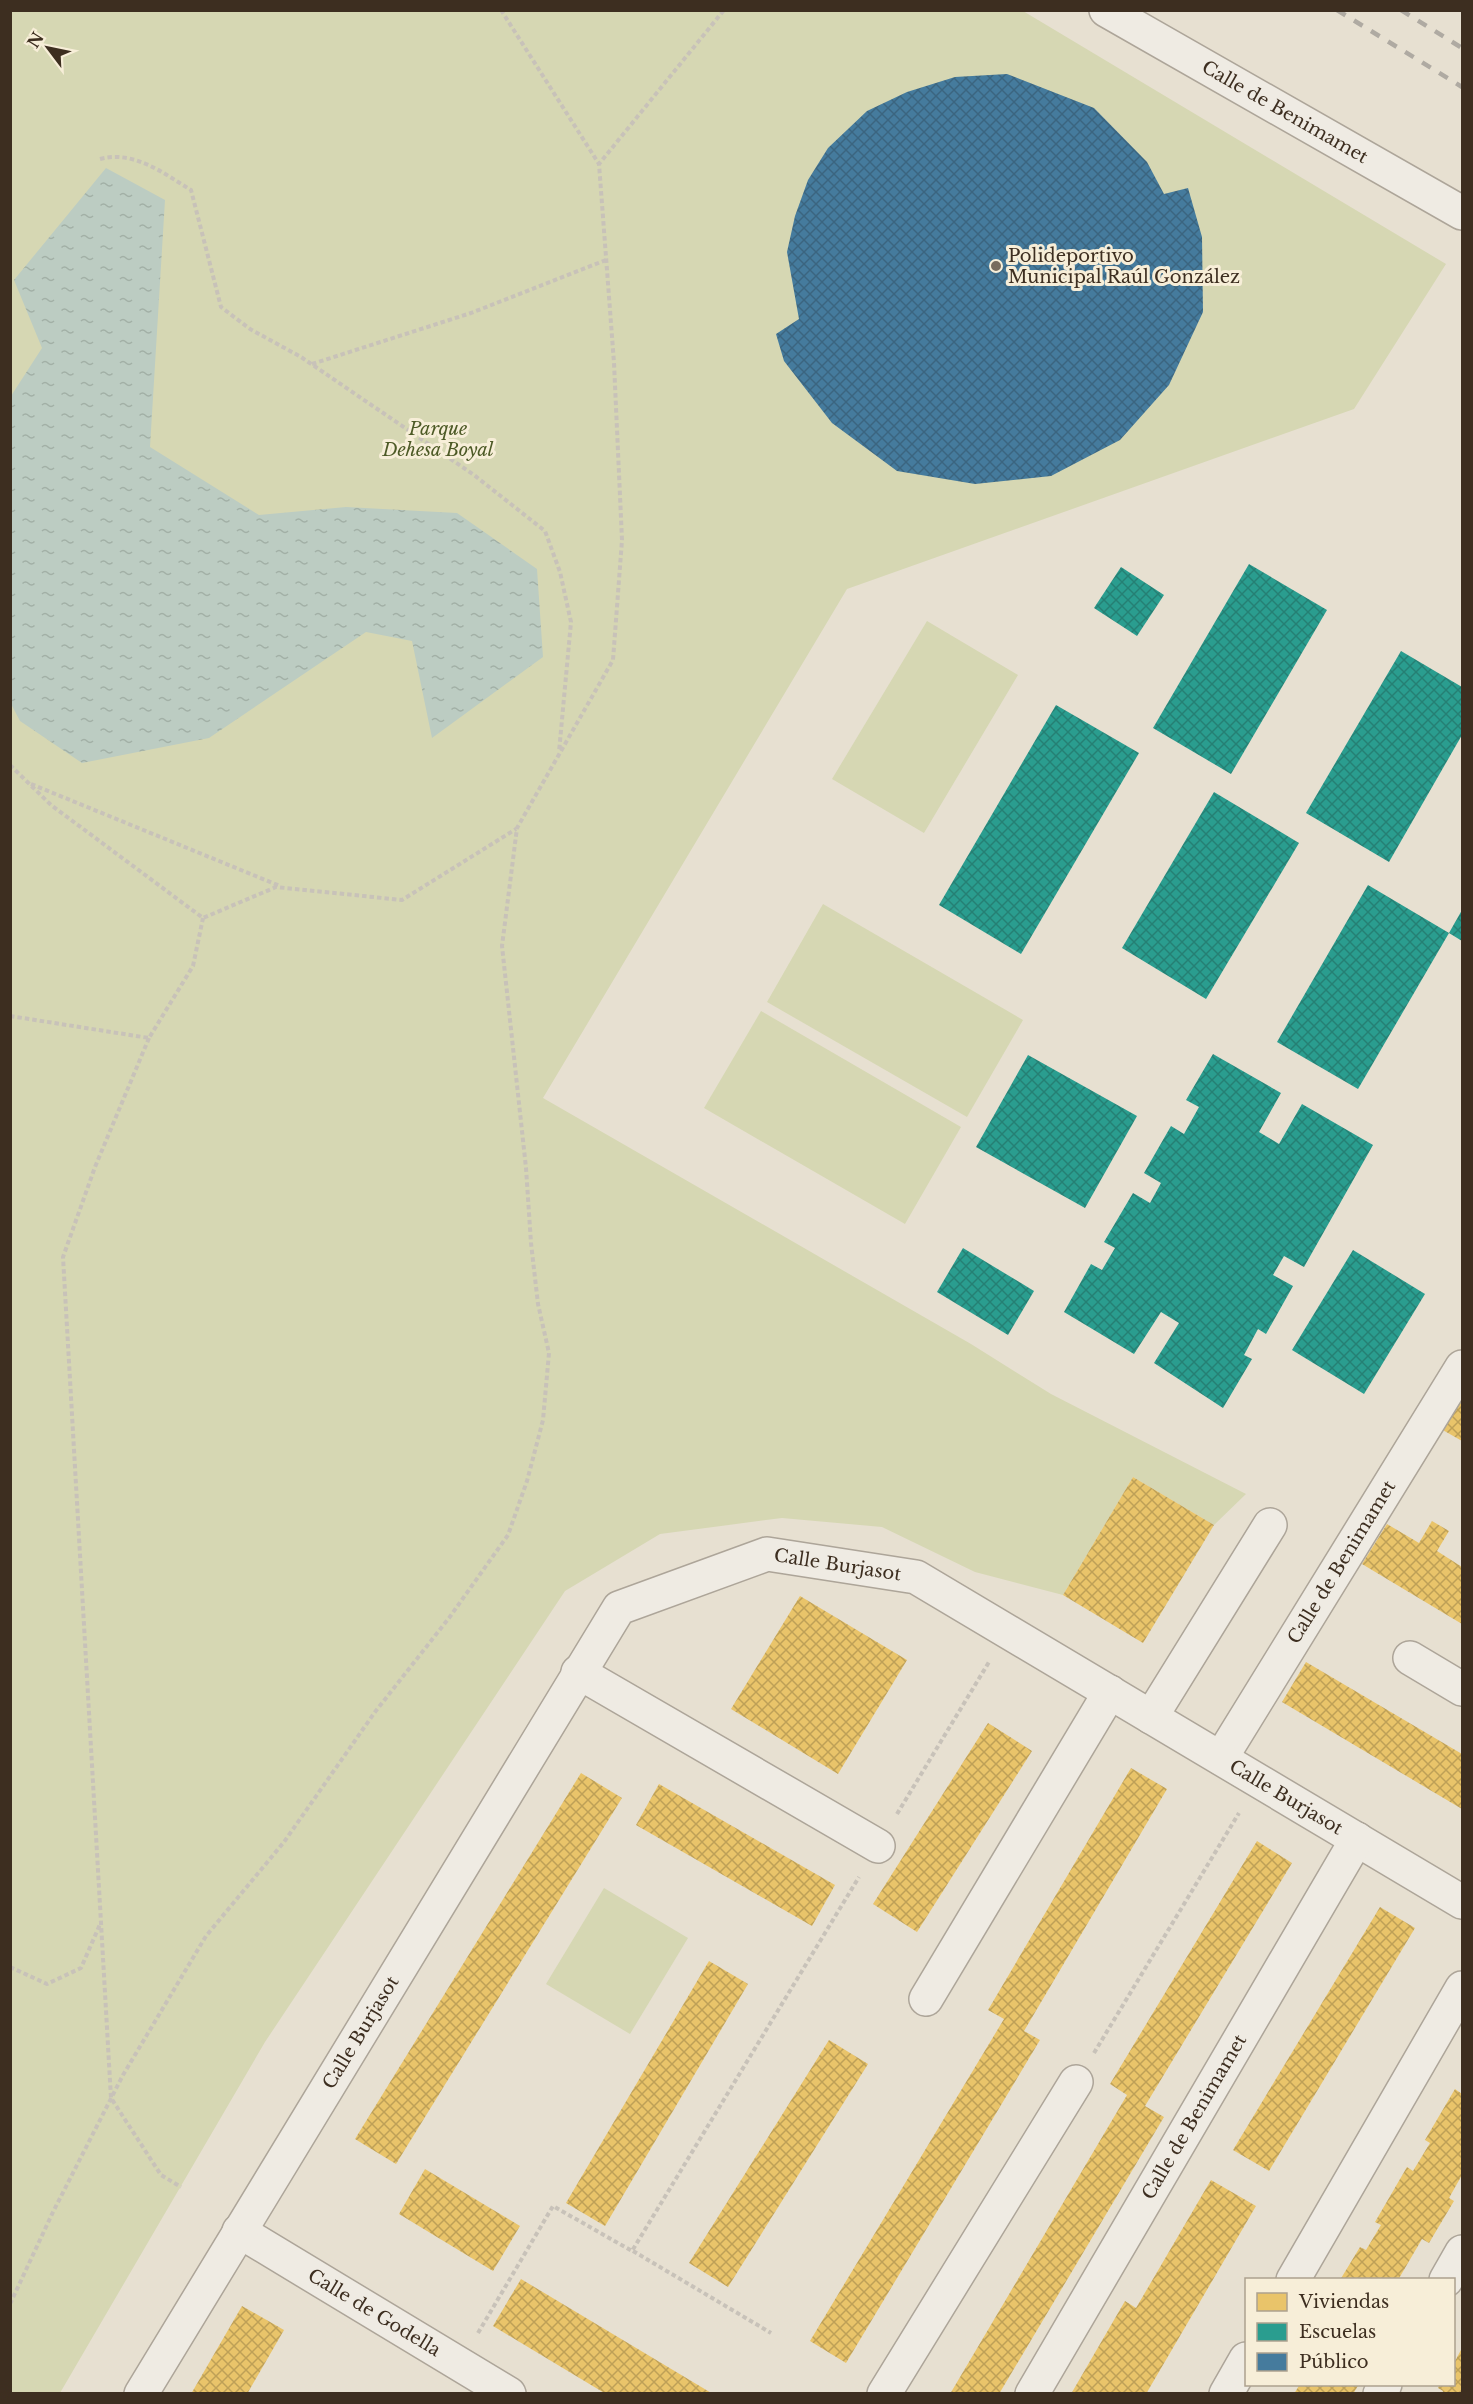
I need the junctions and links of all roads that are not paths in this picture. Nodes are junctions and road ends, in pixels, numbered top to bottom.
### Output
1 (1106, 10) edge
2 (1462, 213) edge
3 (1462, 1367) edge
4 (1270, 1525) dead end
5 (1410, 1658) dead end
6 (578, 1672) junction
7 (1462, 1689) edge
8 (1110, 1692) junction
9 (1151, 1717) junction
10 (1221, 1758) junction
11 (1357, 1839) junction
12 (878, 1846) road end
13 (1462, 1902) edge
14 (1462, 1988) edge
15 (926, 1999) dead end
16 (1076, 2082) road end
17 (239, 2230) junction
18 (1462, 2252) edge
19 (1294, 2278) edge
20 (1447, 2278) edge
21 (1245, 2361) edge
22 (141, 2394) edge
23 (508, 2394) edge
24 (884, 2394) edge
25 (1032, 2394) edge
26 (1226, 2394) edge

1 - 2 street, Calle de Benimamet
3 - 10 street, Calle de Benimamet
4 - 9 street
5 - 7 street
6 - 8 street, Calle Burjasot
6 - 12 street
6 - 17 street, Calle Burjasot
8 - 9 street, Calle Burjasot
8 - 15 street
9 - 10 street, Calle Burjasot
10 - 11 street, Calle Burjasot
11 - 13 street, Calle Burjasot
11 - 25 street, Calle de Benimamet
14 - 19 street
16 - 24 street
17 - 22 street, Calle Burjasot
17 - 23 street, Calle de Godella
18 - 20 street
21 - 26 street

